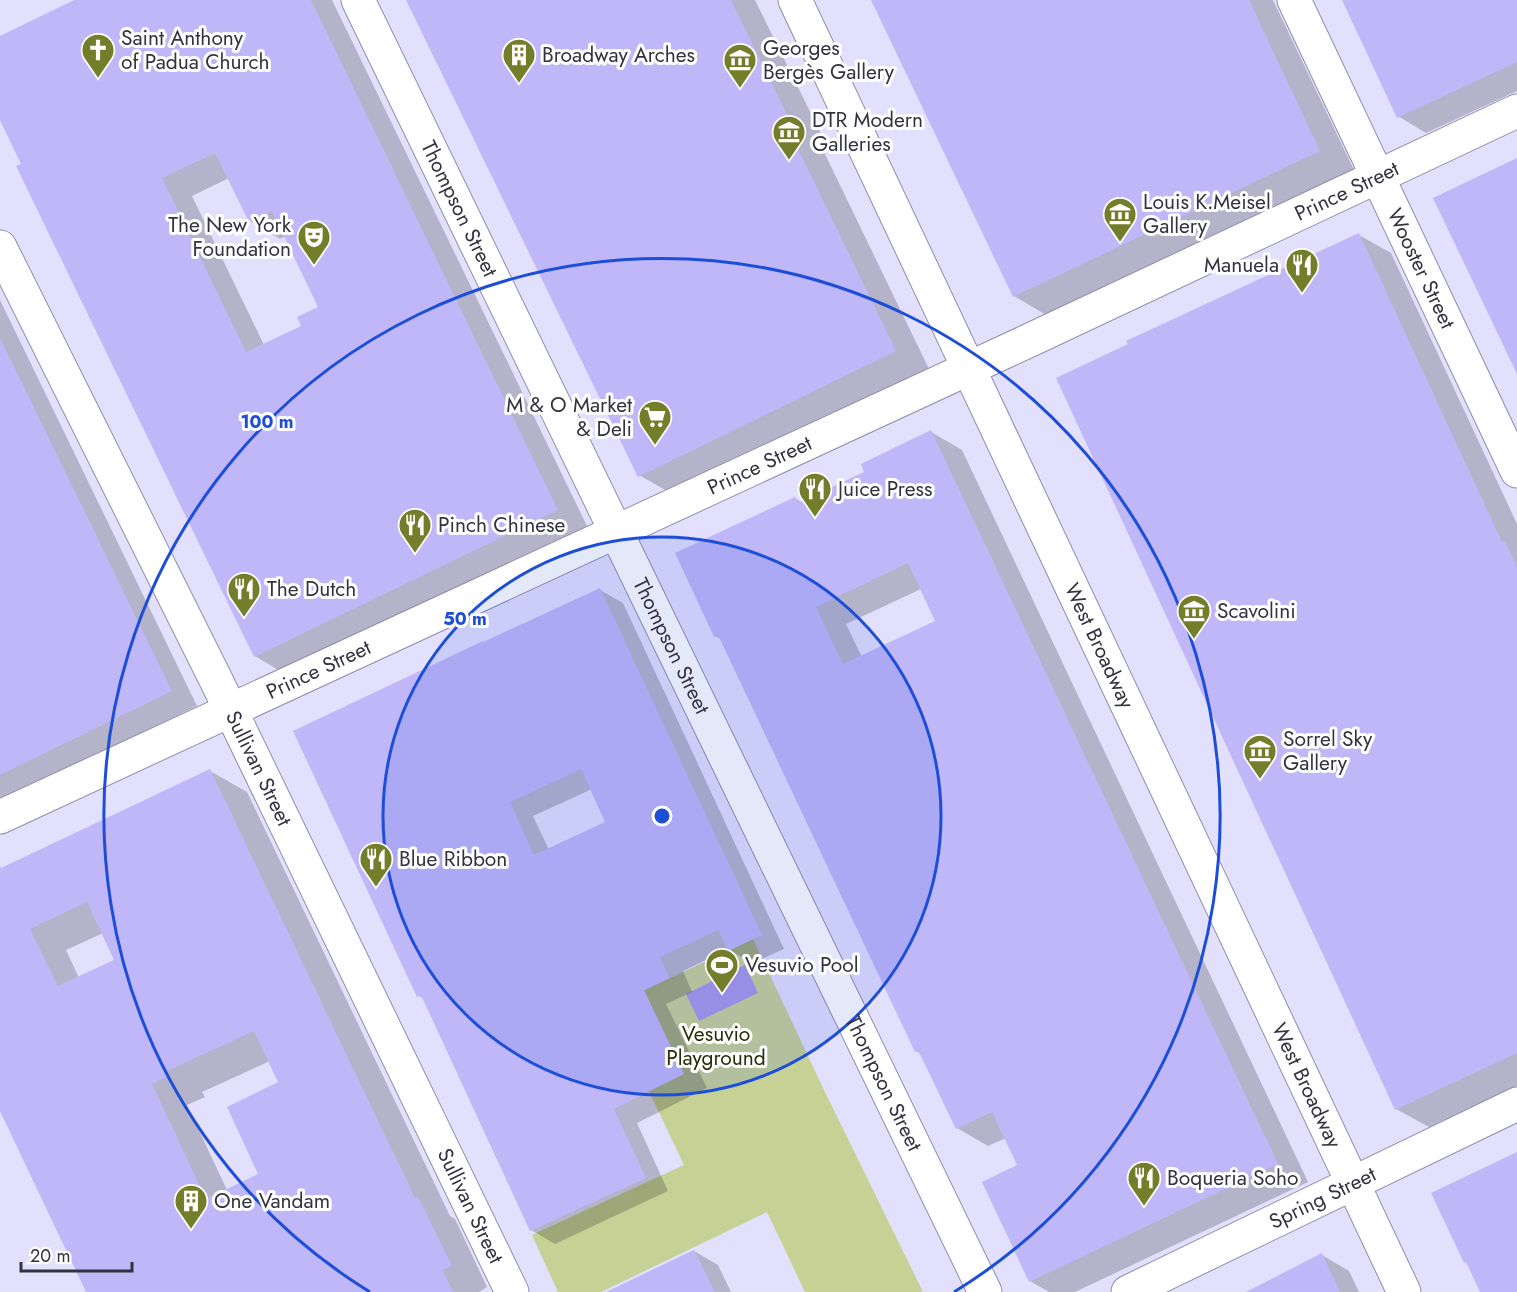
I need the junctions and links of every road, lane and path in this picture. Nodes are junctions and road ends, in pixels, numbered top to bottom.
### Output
1 (358, 0) edge
2 (795, 0) edge
3 (1294, 0) edge
4 (1517, 111) edge
5 (1377, 176) junction
6 (0, 247) edge
7 (969, 368) junction
8 (1517, 471) edge
9 (616, 532) junction
10 (230, 710) junction
11 (0, 817) edge
12 (1517, 1104) edge
13 (1353, 1183) junction
14 (512, 1292) edge
15 (985, 1292) edge
16 (1128, 1292) edge
17 (1404, 1292) edge

1 - 9 street, Thompson Street
2 - 7 street, West Broadway
3 - 5 street, Wooster Street
4 - 5 street, Prince Street
5 - 7 street, Prince Street
5 - 8 street, Wooster Street
6 - 10 street, Sullivan Street
7 - 9 street, Prince Street
7 - 13 street, West Broadway
9 - 10 street, Prince Street
9 - 15 street, Thompson Street
10 - 11 street, Prince Street
10 - 14 street, Sullivan Street
12 - 13 street, Spring Street
13 - 16 street, Spring Street
13 - 17 street, West Broadway

